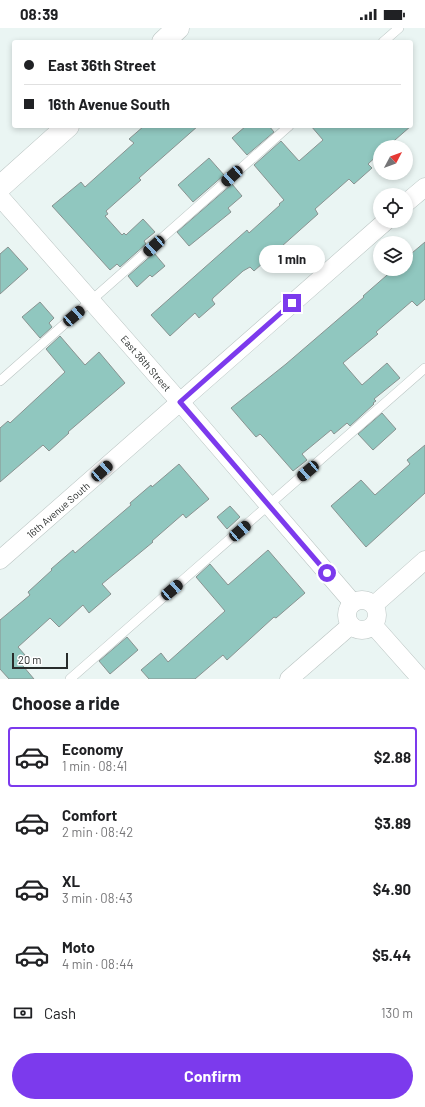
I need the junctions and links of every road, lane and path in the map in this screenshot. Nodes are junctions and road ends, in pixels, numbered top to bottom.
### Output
1 (178, 28) edge
2 (399, 28) edge
3 (165, 40) edge
4 (385, 40) edge
5 (66, 128) edge
6 (287, 128) edge
7 (0, 187) edge
8 (425, 187) edge
9 (0, 197) edge
10 (413, 198) edge
11 (378, 228) edge
12 (91, 302) junction
13 (425, 368) edge
14 (0, 381) edge
15 (180, 402) junction
16 (268, 506) junction
17 (0, 560) edge
18 (425, 560) edge
19 (353, 603) junction
20 (374, 604) junction
21 (351, 625) junction
22 (374, 626) junction
23 (70, 679) edge
24 (288, 679) edge
25 (421, 679) edge

1 - 3 street
2 - 4 lane
5 - 7 street
6 - 12 lane
8 - 10 street
9 - 12 street, East 36th Street
11 - 15 street, 16th Avenue South
12 - 14 lane
12 - 15 street, East 36th Street
13 - 16 lane
15 - 16 street, East 36th Street
15 - 17 street, 16th Avenue South
16 - 19 street, East 36th Street
16 - 23 lane
18 - 20 street
19 - 20 street
19 - 21 street
20 - 22 street
21 - 22 street
21 - 24 street
22 - 25 street

